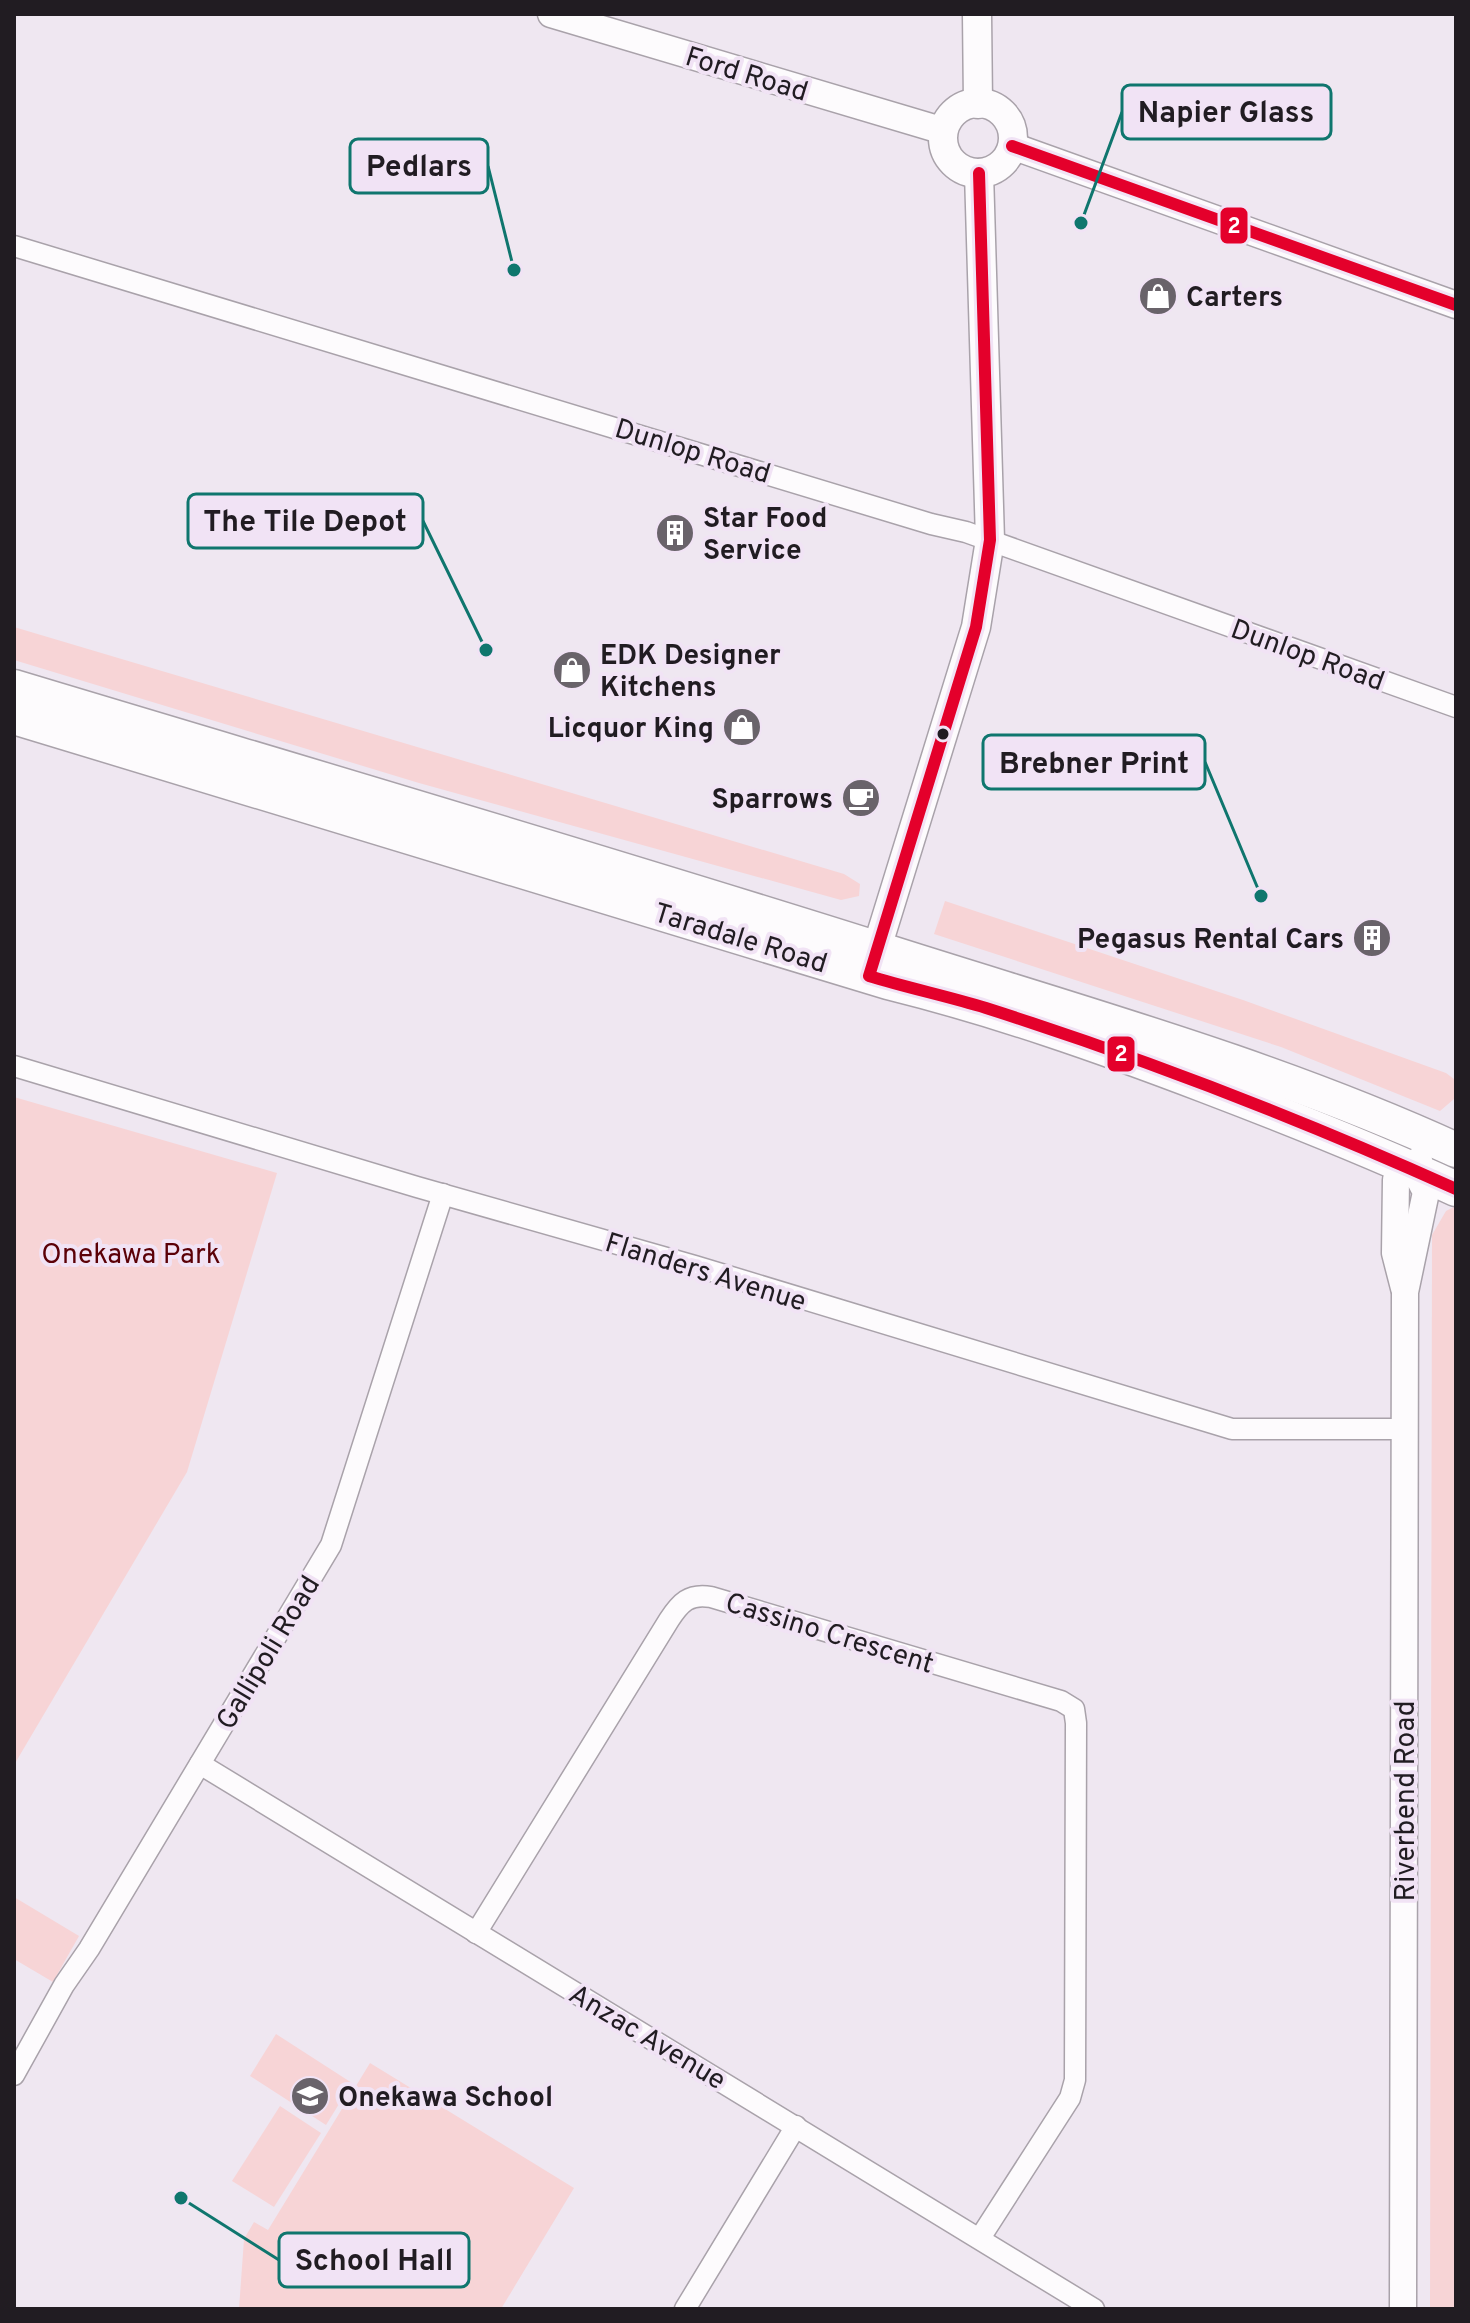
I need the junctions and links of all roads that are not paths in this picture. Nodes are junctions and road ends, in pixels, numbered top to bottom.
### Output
1 (551, 14) edge
2 (977, 14) edge
3 (978, 104) junction
4 (944, 131) junction
5 (1012, 146) junction
6 (979, 173) junction
7 (14, 246) edge
8 (1456, 305) edge
9 (990, 540) junction
10 (14, 687) edge
11 (1456, 707) edge
12 (14, 717) edge
13 (873, 962) junction
14 (14, 1066) edge
15 (1443, 1144) edge
16 (1414, 1169) junction
17 (1456, 1189) edge
18 (443, 1194) junction
19 (1405, 1429) junction
20 (200, 1764) junction
21 (476, 1933) junction
22 (14, 2075) edge
23 (796, 2126) junction
24 (980, 2238) junction
25 (685, 2309) edge
26 (1094, 2309) edge
27 (1403, 2309) edge

1 - 4 street, Ford Road
2 - 3 main road
3 - 4 main road
3 - 5 main road
4 - 6 main road
5 - 6 main road
5 - 8 street
6 - 9 main road
7 - 9 street, Dunlop Road
9 - 11 street, Dunlop Road
9 - 13 main road
10 - 13 highway, Taradale Road
12 - 13 highway, Taradale Road
13 - 15 highway, Taradale Road
13 - 16 highway, Taradale Road
14 - 18 street, Flanders Avenue
15 - 16 street
16 - 17 highway, Taradale Road
16 - 19 street, Riverbend Road
18 - 19 street, Flanders Avenue
18 - 20 street, Gallipoli Road
19 - 27 street, Riverbend Road
20 - 21 street, Anzac Avenue
20 - 22 street, Gallipoli Road
21 - 23 street, Anzac Avenue
21 - 24 street, Cassino Crescent
23 - 24 street, Anzac Avenue
23 - 25 street
24 - 26 street, Anzac Avenue

